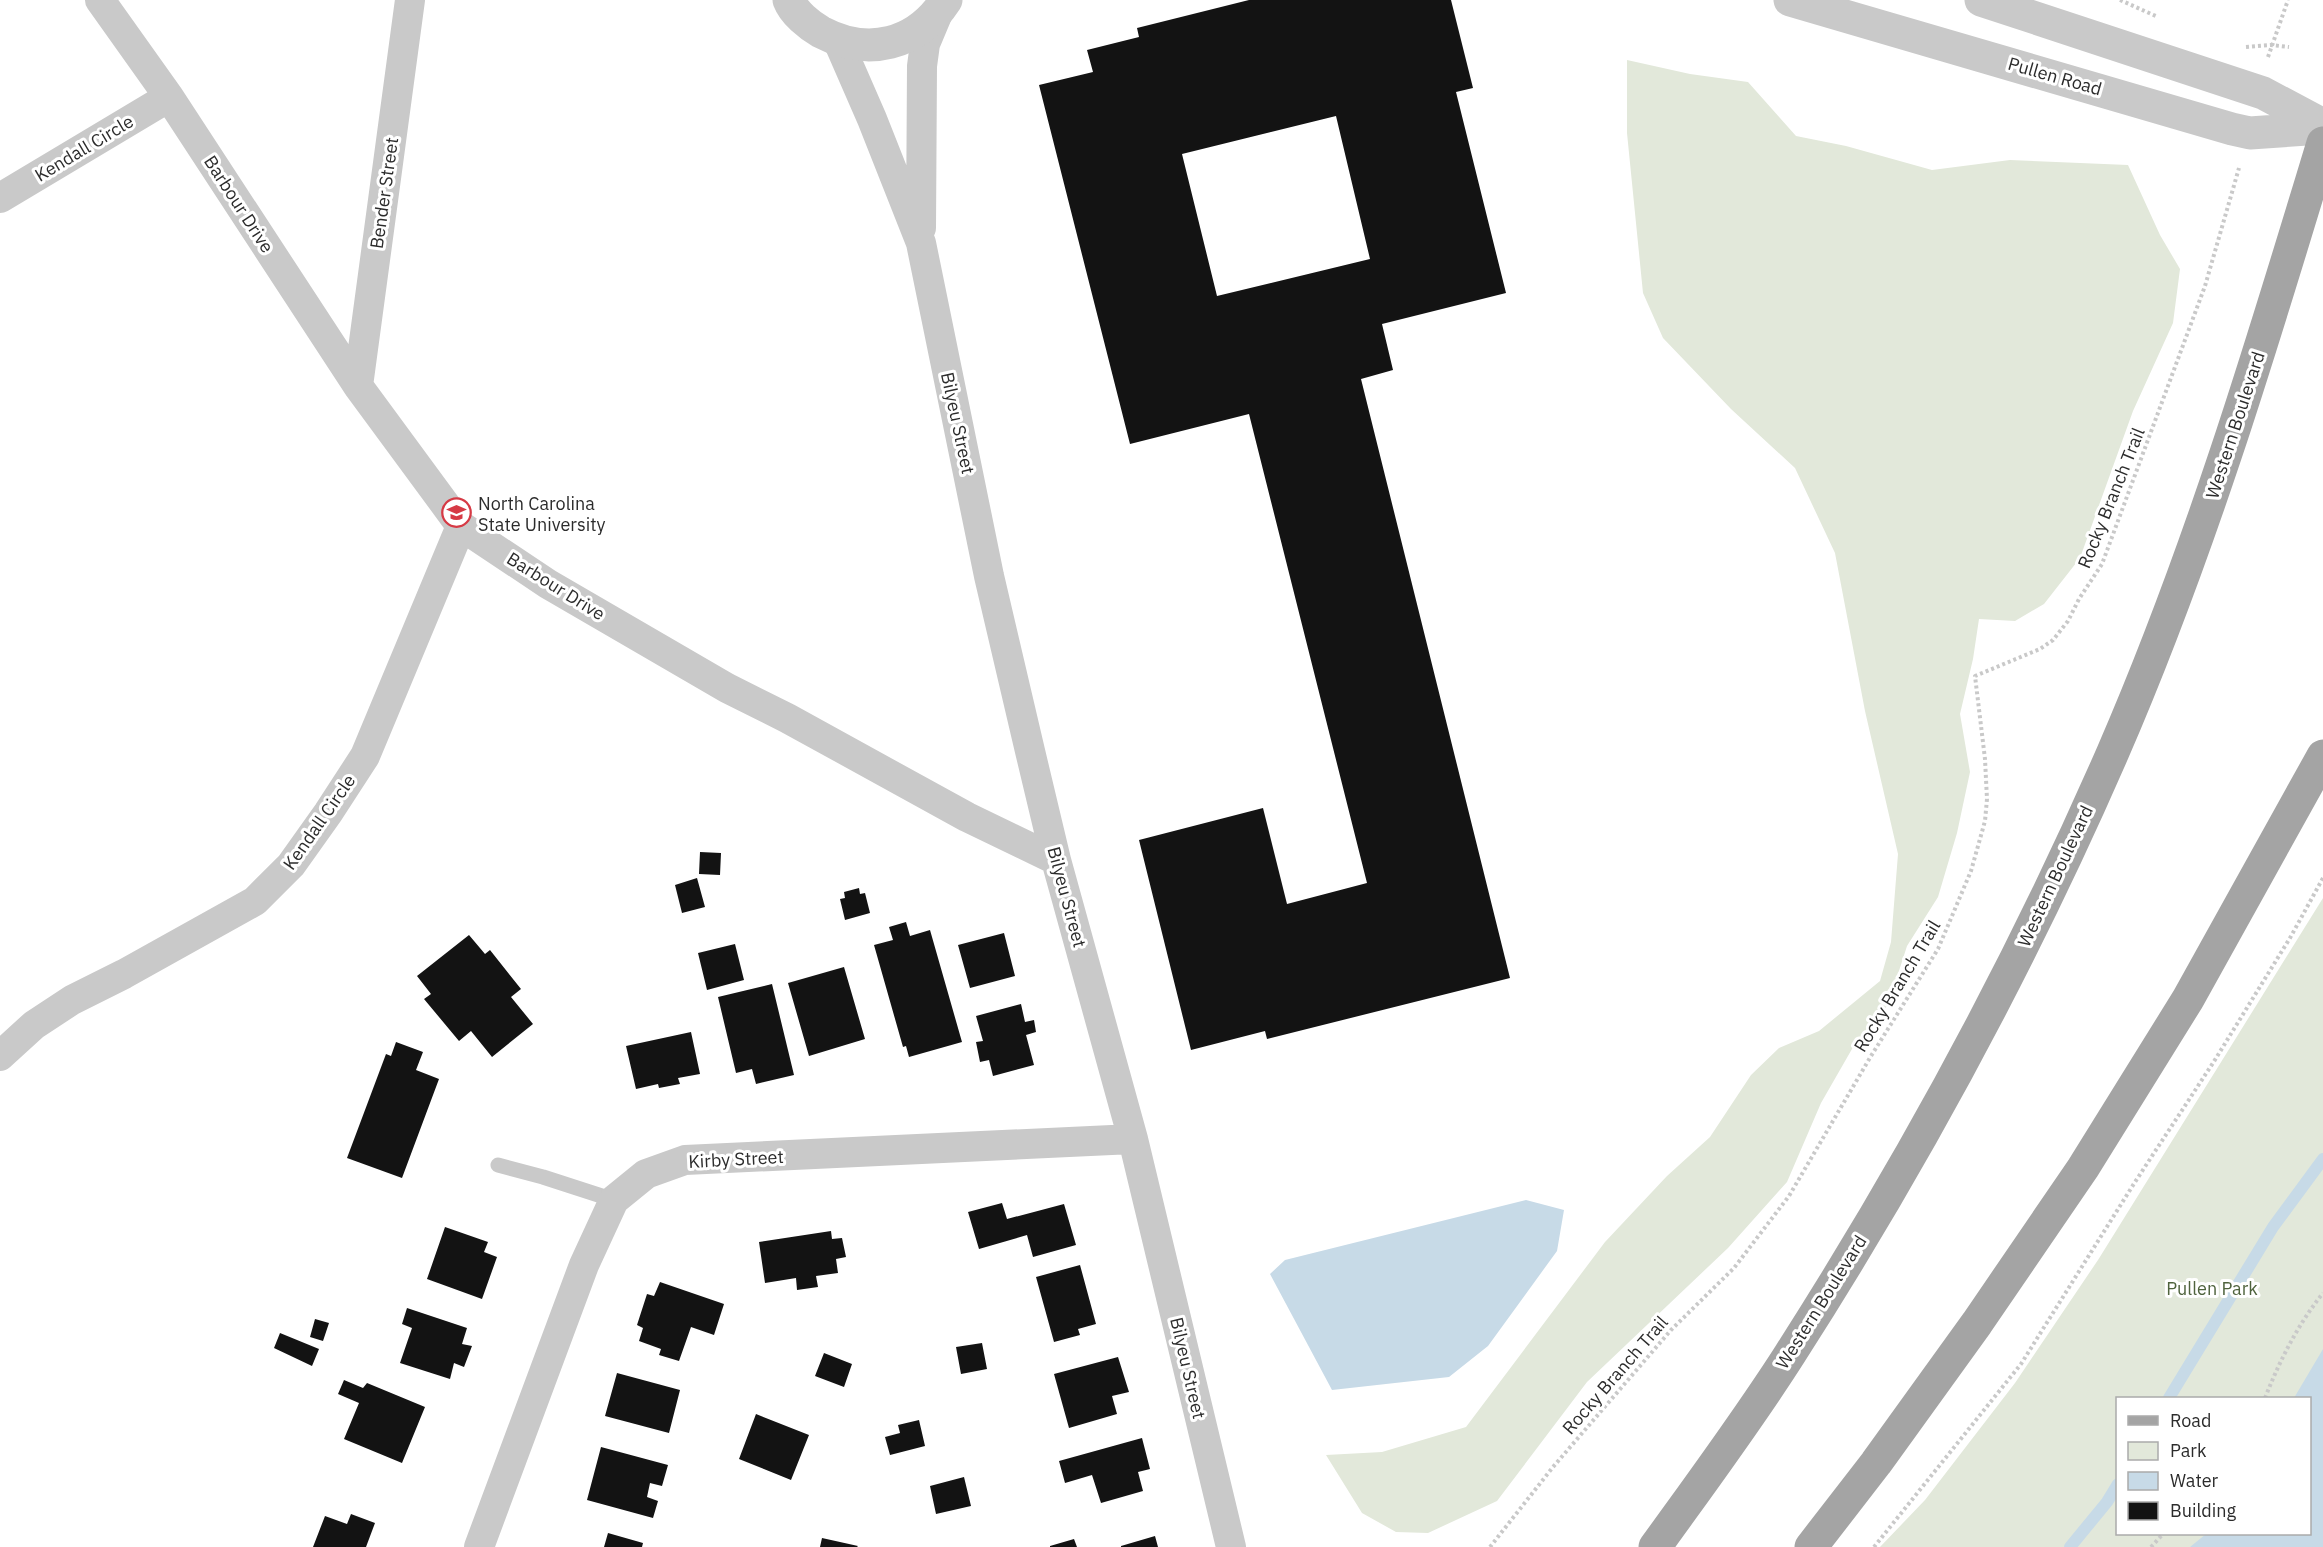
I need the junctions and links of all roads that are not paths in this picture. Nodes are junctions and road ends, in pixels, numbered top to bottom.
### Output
1 (100, 0) edge
2 (410, 0) edge
3 (789, 0) edge
4 (1790, 0) edge
5 (1982, 0) edge
6 (942, 7) edge
7 (838, 41) junction
8 (169, 98) junction
9 (2323, 127) edge
10 (2323, 143) edge
11 (0, 198) edge
12 (921, 243) junction
13 (358, 386) junction
14 (461, 525) junction
15 (2323, 756) edge
16 (1056, 860) junction
17 (0, 1056) edge
18 (1133, 1139) junction
19 (498, 1165) dead end
20 (614, 1200) junction
21 (479, 1547) edge
22 (1231, 1547) edge
23 (1655, 1547) edge
24 (1810, 1547) edge

1 - 8 street, Barbour Drive
2 - 13 street, Bender Street
3 - 7 street
4 - 9 street, Pullen Road
5 - 9 street, Pullen Road
6 - 7 street
6 - 12 street, Bilyeu Street
7 - 12 street, Bilyeu Street
8 - 11 street, Kendall Circle
8 - 13 street, Barbour Drive
10 - 23 main road, Western Boulevard
12 - 16 street, Bilyeu Street
13 - 14 street, Barbour Drive
14 - 16 street, Barbour Drive
14 - 17 street, Kendall Circle
15 - 24 main road
16 - 18 street, Bilyeu Street
18 - 20 street, Kirby Street
18 - 22 street, Bilyeu Street
19 - 20 lane
20 - 21 street, Kirby Street

